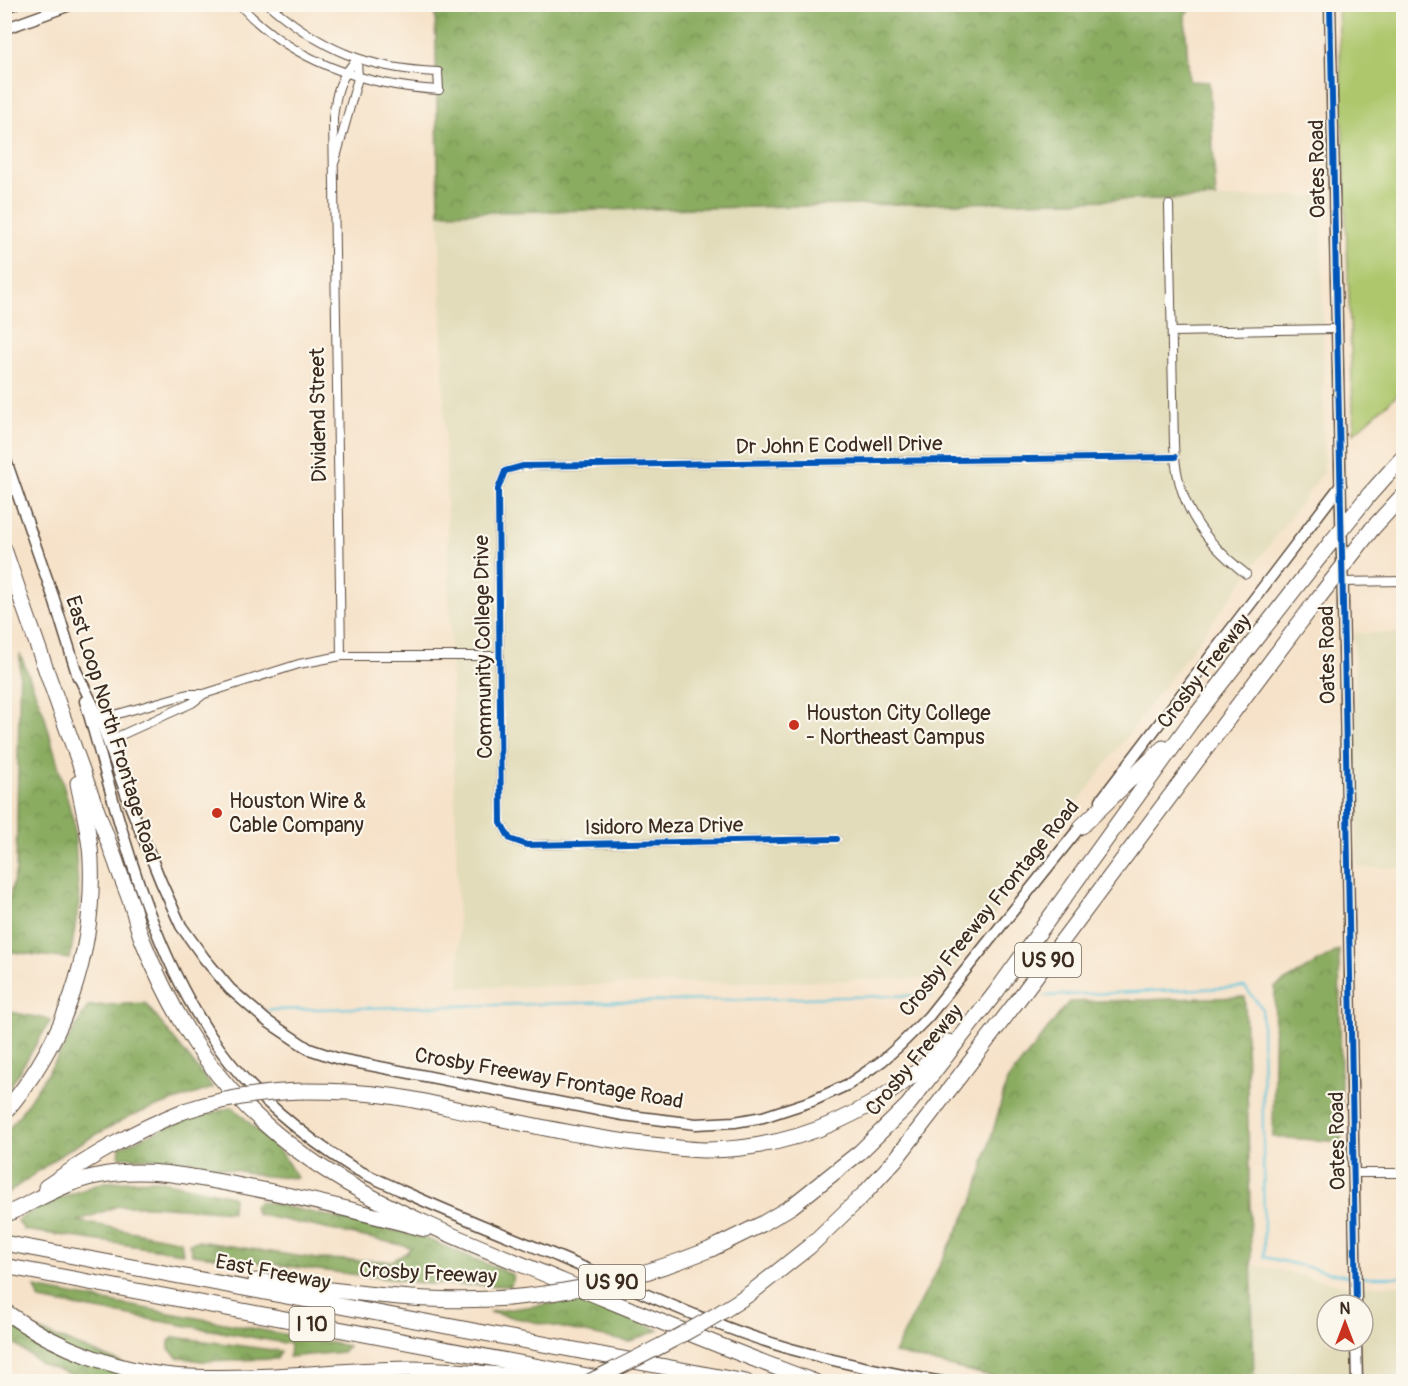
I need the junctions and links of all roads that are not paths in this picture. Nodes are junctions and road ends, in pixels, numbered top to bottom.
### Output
1 (15, 4) edge
2 (73, 4) edge
3 (239, 4) edge
4 (268, 4) edge
5 (1330, 4) edge
6 (4, 8) edge
7 (4, 29) edge
8 (357, 60) junction
9 (344, 72) junction
10 (358, 78) junction
11 (332, 174) junction
12 (1169, 205) dead end
13 (1336, 329) junction
14 (1172, 332) junction
15 (4, 455) edge
16 (1404, 456) edge
17 (1174, 457) junction
18 (505, 471) joint
19 (1341, 485) junction
20 (1404, 494) edge
21 (4, 549) edge
22 (1246, 574) dead end
23 (1404, 581) edge
24 (1342, 582) junction
25 (340, 656) junction
26 (500, 656) junction
27 (77, 673) junction
28 (204, 694) junction
29 (155, 704) junction
30 (160, 718) junction
31 (100, 719) junction
32 (1190, 723) junction
33 (108, 741) junction
34 (70, 742) junction
35 (501, 823) joint
36 (1082, 826) junction
37 (837, 839) dead end
38 (996, 992) junction
39 (9, 1107) edge
40 (1354, 1173) junction
41 (1404, 1173) edge
42 (23, 1205) junction
43 (7, 1214) edge
44 (471, 1243) junction
45 (4, 1244) edge
46 (4, 1266) edge
47 (154, 1271) junction
48 (1356, 1293) edge
49 (4, 1311) edge
50 (1356, 1353) edge
51 (567, 1382) edge
52 (589, 1382) edge
53 (619, 1382) edge
54 (746, 1382) edge
55 (814, 1382) edge
56 (943, 1382) edge
57 (1357, 1382) edge

1 - 6 main road
2 - 7 main road
3 - 9 street
4 - 8 street
5 - 13 main road, Oates Road
8 - 9 street, Dividend Street
8 - 10 street, Dividend Street
8 - 10 street
9 - 10 street
9 - 11 street, Dividend Street
10 - 11 street, Dividend Street
11 - 25 street, Dividend Street
12 - 14 street
13 - 14 street
13 - 19 main road, Oates Road
14 - 17 street
15 - 27 main road, East Loop North Frontage Road
16 - 32 highway, Crosby Freeway / US 90, bridge
17 - 18 street, Dr John E Codwell Drive
17 - 22 street
18 - 26 street, Community College Drive
19 - 24 main road, Oates Road
19 - 36 main road, Crosby Freeway Frontage Road
20 - 52 highway, Crosby Freeway / US 90, bridge
21 - 34 highway
23 - 24 street
24 - 40 main road, Oates Road
25 - 26 street
25 - 28 street
26 - 35 street, Community College Drive
27 - 31 main road, Crosby Freeway Frontage Road
27 - 56 main road, East Loop North Frontage Road
28 - 29 street
28 - 30 street
29 - 30 street
29 - 31 street
30 - 33 street
31 - 33 main road, Crosby Freeway Frontage Road
32 - 36 highway
32 - 38 highway, Crosby Freeway / US 90
33 - 36 main road, Crosby Freeway Frontage Road
34 - 39 highway
34 - 44 highway
35 - 37 street, Isidoro Meza Drive
38 - 42 highway, bridge
38 - 47 highway, Crosby Freeway / US 90, bridge
40 - 41 street
40 - 48 main road, Oates Road
42 - 43 highway
42 - 44 highway
44 - 55 highway
45 - 47 highway, East Freeway / I 10
46 - 53 highway, East Freeway / I 10
47 - 54 highway, East Freeway / I 10
49 - 51 highway
50 - 57 main road

